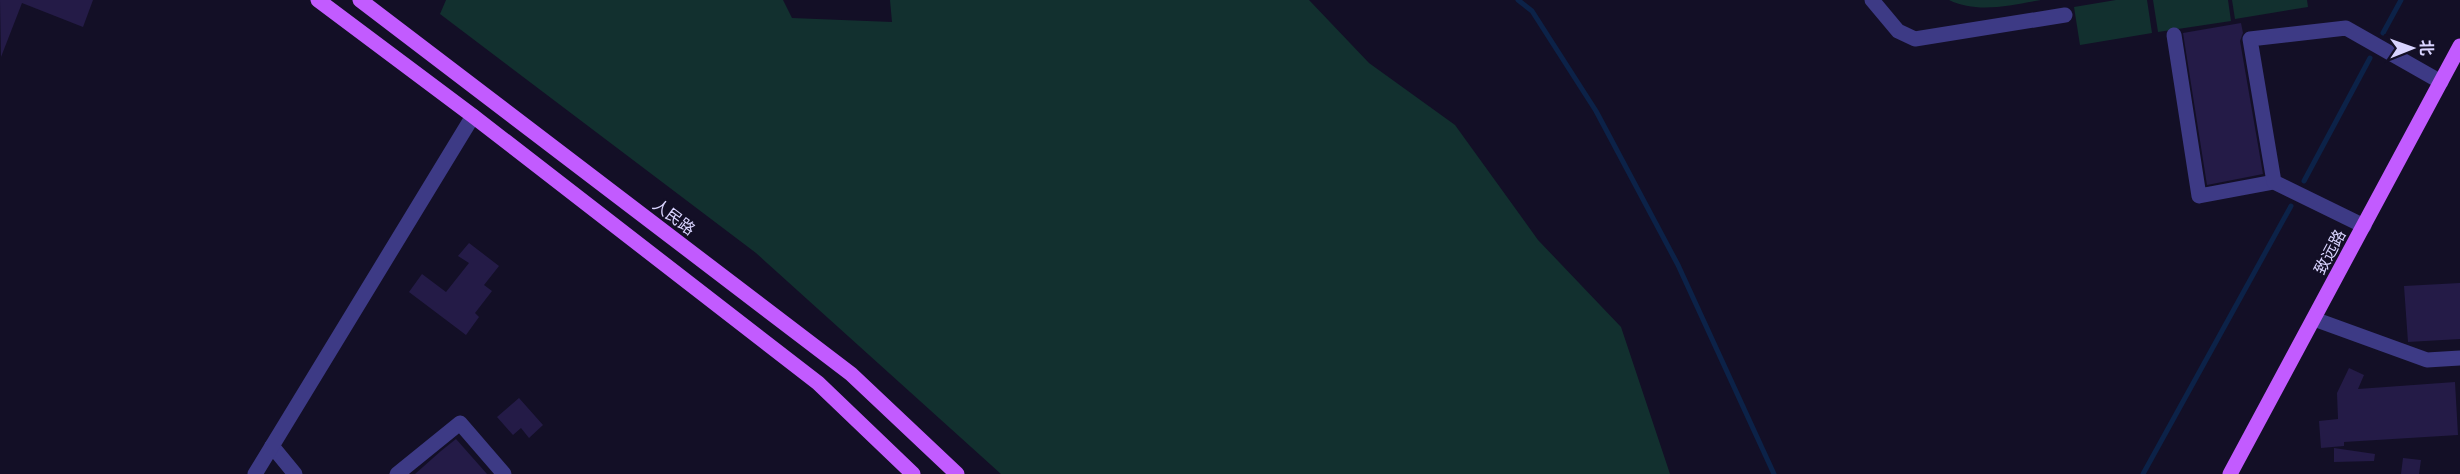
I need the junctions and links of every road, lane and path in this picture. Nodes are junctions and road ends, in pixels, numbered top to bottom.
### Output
1 (318, 0) edge
2 (360, 0) edge
3 (1872, 0) edge
4 (2065, 15) dead end
5 (2174, 35) dead end
6 (2460, 46) edge
7 (2455, 68) edge
8 (2441, 82) junction
9 (473, 116) junction
10 (2274, 182) junction
11 (2364, 226) junction
12 (2314, 319) junction
13 (2460, 358) edge
14 (272, 446) junction
15 (255, 474) edge
16 (296, 474) edge
17 (397, 474) edge
18 (504, 474) edge
19 (913, 474) edge
20 (957, 474) edge
21 (2230, 474) edge

1 - 9 main road
2 - 20 main road, 人民路
3 - 4 street
5 - 10 street
6 - 7 main road, 致远路
7 - 8 main road, 致远路
8 - 10 street
8 - 11 main road, 致远路
9 - 14 street
9 - 19 main road
10 - 11 street
11 - 12 main road, 致远路
12 - 13 street
12 - 21 main road, 致远路
14 - 15 street
14 - 16 street
17 - 18 street

